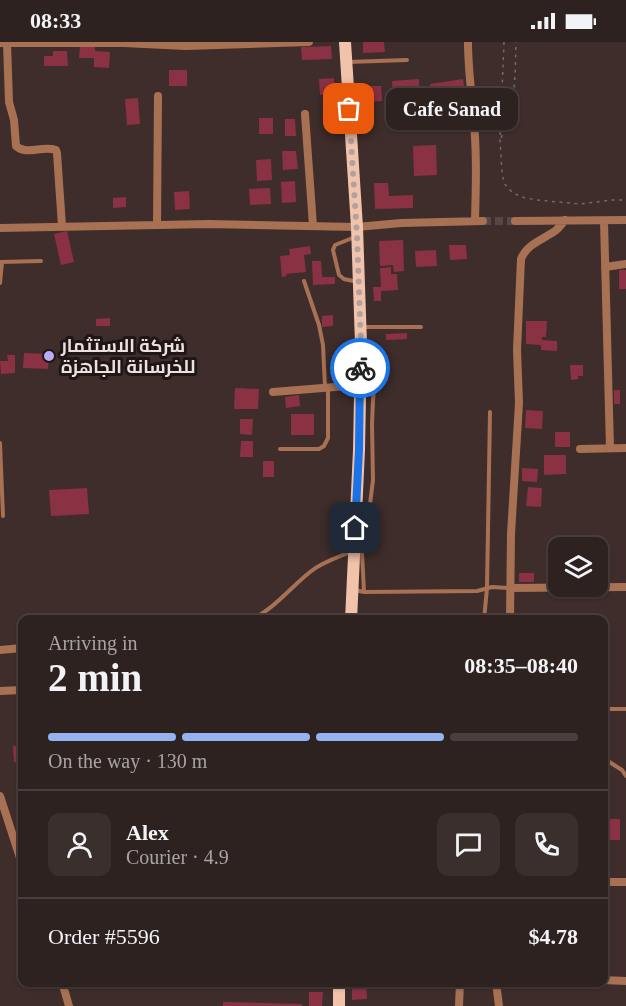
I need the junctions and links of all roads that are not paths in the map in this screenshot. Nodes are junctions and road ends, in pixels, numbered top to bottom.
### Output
1 (309, 42) edge
2 (345, 42) edge
3 (468, 42) edge
4 (0, 43) edge
5 (7, 43) edge
6 (186, 44) edge
7 (407, 60) dead end
8 (346, 62) junction
9 (158, 96) dead end
10 (305, 114) dead end
11 (565, 220) junction
12 (626, 220) edge
13 (515, 221) tunnel mouth
14 (604, 221) junction
15 (157, 224) junction
16 (62, 226) junction
17 (314, 226) junction
18 (0, 228) edge
19 (357, 231) junction
20 (41, 261) dead end
21 (1, 262) edge
22 (626, 264) edge
23 (605, 267) junction
24 (304, 281) dead end
25 (358, 282) junction
26 (0, 283) edge
27 (360, 327) junction
28 (421, 327) dead end
29 (383, 358) dead end
30 (360, 385) junction
31 (326, 388) junction
32 (273, 392) dead end
33 (490, 412) dead end
34 (0, 443) edge
35 (610, 448) junction
36 (626, 448) edge
37 (280, 449) dead end
38 (580, 449) dead end
39 (3, 516) dead end
40 (353, 550) junction
41 (626, 587) edge
42 (487, 588) junction
43 (510, 588) junction
44 (358, 591) junction
45 (260, 615) edge
46 (352, 615) edge
47 (484, 615) edge
48 (510, 615) edge
49 (18, 648) edge
50 (0, 650) edge
51 (18, 690) edge
52 (0, 691) edge
53 (608, 709) edge
54 (626, 709) edge
55 (608, 761) edge
56 (626, 776) edge
57 (0, 796) edge
58 (18, 852) edge
59 (608, 882) edge
60 (626, 882) edge
61 (608, 980) edge
62 (626, 981) edge
63 (63, 987) edge
64 (339, 987) edge
65 (460, 987) edge
66 (497, 987) edge
67 (69, 1006) edge
68 (339, 1006) edge
69 (459, 1006) edge
70 (499, 1006) edge

1 - 6 street
2 - 8 main road
3 - 19 street
4 - 5 street
5 - 6 street
5 - 16 street
7 - 8 lane
8 - 19 main road
9 - 15 street
10 - 17 street
11 - 13 street
11 - 14 street
11 - 43 street
12 - 14 street
14 - 23 street
15 - 16 street
15 - 17 street
16 - 18 street
17 - 19 street
19 - 25 main road
19 - 25 lane
20 - 21 lane
21 - 26 lane
22 - 23 street
23 - 35 street
24 - 31 lane
25 - 27 main road
27 - 28 lane
27 - 30 main road
29 - 44 lane
30 - 31 street
30 - 40 main road
31 - 32 street
31 - 37 lane
33 - 42 lane
34 - 39 lane
35 - 36 street
35 - 38 street
40 - 44 main road
40 - 45 lane
41 - 43 street
42 - 43 lane
42 - 44 lane
42 - 47 lane
43 - 48 street
44 - 46 main road
49 - 50 street
51 - 52 street
53 - 54 lane
55 - 56 lane
57 - 58 street
59 - 60 street
61 - 62 street
63 - 67 street
64 - 68 main road
65 - 69 street
66 - 70 street

